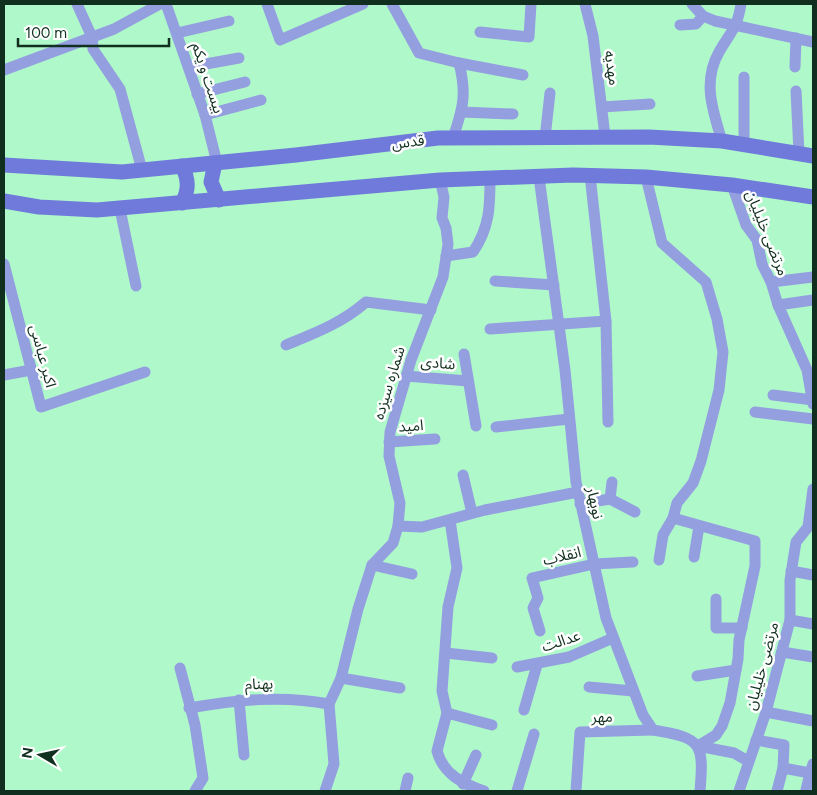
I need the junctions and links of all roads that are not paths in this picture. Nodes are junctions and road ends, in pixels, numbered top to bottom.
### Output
1 (77, 4) edge
2 (160, 4) edge
3 (166, 4) edge
4 (267, 4) edge
5 (363, 4) edge
6 (392, 4) edge
7 (530, 4) edge
8 (585, 4) edge
9 (692, 4) edge
10 (741, 4) edge
11 (703, 16) junction
12 (229, 20) dead end
13 (737, 24) junction
14 (680, 26) dead end
15 (480, 32) dead end
16 (177, 33) junction
17 (92, 37) junction
18 (796, 38) junction
19 (813, 42) edge
20 (239, 58) dead end
21 (459, 63) junction
22 (189, 67) junction
23 (795, 67) dead end
24 (4, 70) edge
25 (523, 76) dead end
26 (744, 77) dead end
27 (245, 82) dead end
28 (796, 90) dead end
29 (550, 93) dead end
30 (197, 94) junction
31 (261, 100) dead end
32 (650, 104) dead end
33 (602, 107) junction
34 (462, 112) junction
35 (514, 114) dead end
36 (205, 115) junction
37 (605, 136) junction
38 (454, 138) junction
39 (545, 138) junction
40 (722, 141) junction
41 (744, 144) junction
42 (806, 155) edge
43 (216, 163) junction
44 (4, 165) edge
45 (182, 166) junction
46 (142, 170) junction
47 (590, 175) junction
48 (490, 177) junction
49 (539, 177) junction
50 (646, 177) junction
51 (440, 180) junction
52 (732, 185) junction
53 (813, 196) edge
54 (219, 200) junction
55 (4, 201) edge
56 (182, 203) junction
57 (120, 209) junction
58 (446, 256) junction
59 (4, 264) edge
60 (813, 277) edge
61 (495, 281) dead end
62 (772, 282) junction
63 (554, 285) junction
64 (136, 286) dead end
65 (813, 300) edge
66 (778, 306) junction
67 (431, 310) junction
68 (606, 321) junction
69 (559, 325) junction
70 (490, 329) dead end
71 (286, 345) dead end
72 (464, 354) dead end
73 (31, 370) junction
74 (145, 372) dead end
75 (4, 375) edge
76 (406, 376) junction
77 (468, 380) junction
78 (774, 395) dead end
79 (813, 402) edge
80 (755, 412) dead end
81 (568, 419) junction
82 (813, 419) edge
83 (608, 422) dead end
84 (476, 426) dead end
85 (496, 427) dead end
86 (435, 439) dead end
87 (389, 442) junction
88 (463, 476) dead end
89 (612, 482) dead end
90 (813, 490) edge
91 (579, 498) junction
92 (610, 499) junction
93 (635, 512) dead end
94 (472, 513) junction
95 (673, 518) junction
96 (450, 520) junction
97 (398, 526) junction
98 (699, 526) junction
99 (810, 528) edge
100 (694, 557) dead end
101 (658, 560) dead end
102 (633, 562) dead end
103 (594, 564) junction
104 (372, 566) junction
105 (791, 571) junction
106 (412, 574) dead end
107 (813, 575) edge
108 (716, 599) dead end
109 (790, 620) junction
110 (813, 624) edge
111 (742, 628) junction
112 (540, 631) dead end
113 (613, 638) junction
114 (782, 652) junction
115 (446, 653) junction
116 (813, 657) edge
117 (492, 658) dead end
118 (538, 665) junction
119 (517, 667) dead end
120 (180, 668) dead end
121 (736, 670) junction
122 (697, 676) dead end
123 (341, 678) junction
124 (589, 687) dead end
125 (400, 688) dead end
126 (633, 691) junction
127 (239, 700) junction
128 (329, 704) junction
129 (189, 708) junction
130 (524, 710) dead end
131 (766, 712) junction
132 (447, 713) junction
133 (813, 721) edge
134 (492, 725) dead end
135 (653, 730) junction
136 (534, 734) dead end
137 (756, 740) junction
138 (698, 746) junction
139 (244, 755) dead end
140 (476, 755) dead end
141 (748, 761) junction
142 (783, 768) junction
143 (811, 768) edge
144 (408, 778) dead end
145 (463, 784) junction
146 (806, 790) dead end
147 (195, 791) edge
148 (325, 791) edge
149 (405, 791) edge
150 (484, 791) edge
151 (517, 791) edge
152 (576, 791) edge
153 (700, 791) edge
154 (739, 791) edge
155 (777, 791) edge

1 - 17 street
2 - 17 street
3 - 16 street, بیست و یکم
4 - 5 street
6 - 21 street
7 - 15 street
8 - 33 street, مهدیه
9 - 11 street
10 - 13 street
11 - 13 street
11 - 14 street
12 - 16 street
13 - 18 street
13 - 40 street
16 - 22 street, بیست و یکم
17 - 24 street
17 - 46 street
18 - 19 street
18 - 23 street
20 - 22 street
21 - 25 street
21 - 34 street
22 - 30 street, بیست و یکم
26 - 41 street
27 - 30 street
28 - 42 street
29 - 39 street
30 - 36 street, بیست و یکم
31 - 36 street
32 - 33 street
33 - 37 street, مهدیه
34 - 35 street
34 - 38 street
36 - 43 street, بیست و یکم
37 - 39 main road, قدس
37 - 40 main road, قدس
38 - 39 main road, قدس
38 - 43 main road, قدس
40 - 41 main road, قدس
41 - 42 main road, قدس
43 - 45 main road, قدس
43 - 54 main road
44 - 46 main road, قدس
45 - 46 main road, قدس
45 - 56 main road
47 - 49 main road
47 - 50 main road
47 - 68 street
48 - 49 main road
48 - 51 main road
48 - 58 street
49 - 63 street, نوبهار
50 - 52 main road
50 - 95 street
51 - 54 main road
51 - 58 street, شماره سیزده
52 - 53 main road
52 - 62 street, مرتضی خلیلیان
54 - 56 main road
55 - 57 main road
56 - 57 main road
57 - 64 street
58 - 67 street, شماره سیزده
59 - 73 street, اکبر عباسی
60 - 62 street
61 - 63 street
62 - 66 street, مرتضی خلیلیان
63 - 69 street, نوبهار
65 - 66 street
66 - 79 street, مرتضی خلیلیان
67 - 71 street
67 - 76 street, شماره سیزده
68 - 69 street
68 - 83 street
69 - 70 street
69 - 81 street, نوبهار
72 - 77 street
73 - 74 street, اکبر عباسی
73 - 75 street
76 - 77 street, شادی
76 - 87 street, شماره سیزده
77 - 84 street
78 - 79 street
80 - 82 street
81 - 85 street
81 - 91 street, نوبهار
86 - 87 street, امید
87 - 97 street, شماره سیزده
88 - 94 street
89 - 92 street
90 - 99 street, مرتضی خلیلیان
91 - 92 street
91 - 94 street
91 - 103 street, نوبهار
92 - 93 street
94 - 96 street
95 - 98 street
95 - 101 street
96 - 97 street
96 - 115 street
97 - 104 street, شماره سیزده
98 - 100 street
98 - 111 street
99 - 105 street, مرتضی خلیلیان
102 - 103 street
103 - 112 street, انقلاب
103 - 113 street, نوبهار
104 - 106 street
104 - 123 street, شماره سیزده
105 - 107 street
105 - 109 street, مرتضی خلیلیان
108 - 111 street
109 - 110 street
109 - 114 street, مرتضی خلیلیان
111 - 121 street
113 - 118 street, عدالت
113 - 126 street, نوبهار
114 - 116 street
114 - 131 street, مرتضی خلیلیان
115 - 117 street
115 - 132 street
118 - 119 street, عدالت
118 - 130 street
120 - 129 street
121 - 122 street
121 - 138 street
123 - 125 street
123 - 128 street, شماره سیزده
124 - 126 street
126 - 135 street, نوبهار
127 - 128 street, بهنام
127 - 129 street, بهنام
127 - 139 street
128 - 148 street, شماره سیزده
129 - 147 street
131 - 133 street
131 - 137 street, مرتضی خلیلیان
132 - 134 street
132 - 145 street
135 - 138 street
135 - 152 street, مهر
136 - 151 street
137 - 141 street, مرتضی خلیلیان
137 - 142 street
138 - 141 street
138 - 153 street
140 - 145 street
141 - 154 street, مرتضی خلیلیان
142 - 143 street
142 - 155 street
143 - 146 street
144 - 149 street
145 - 150 street

